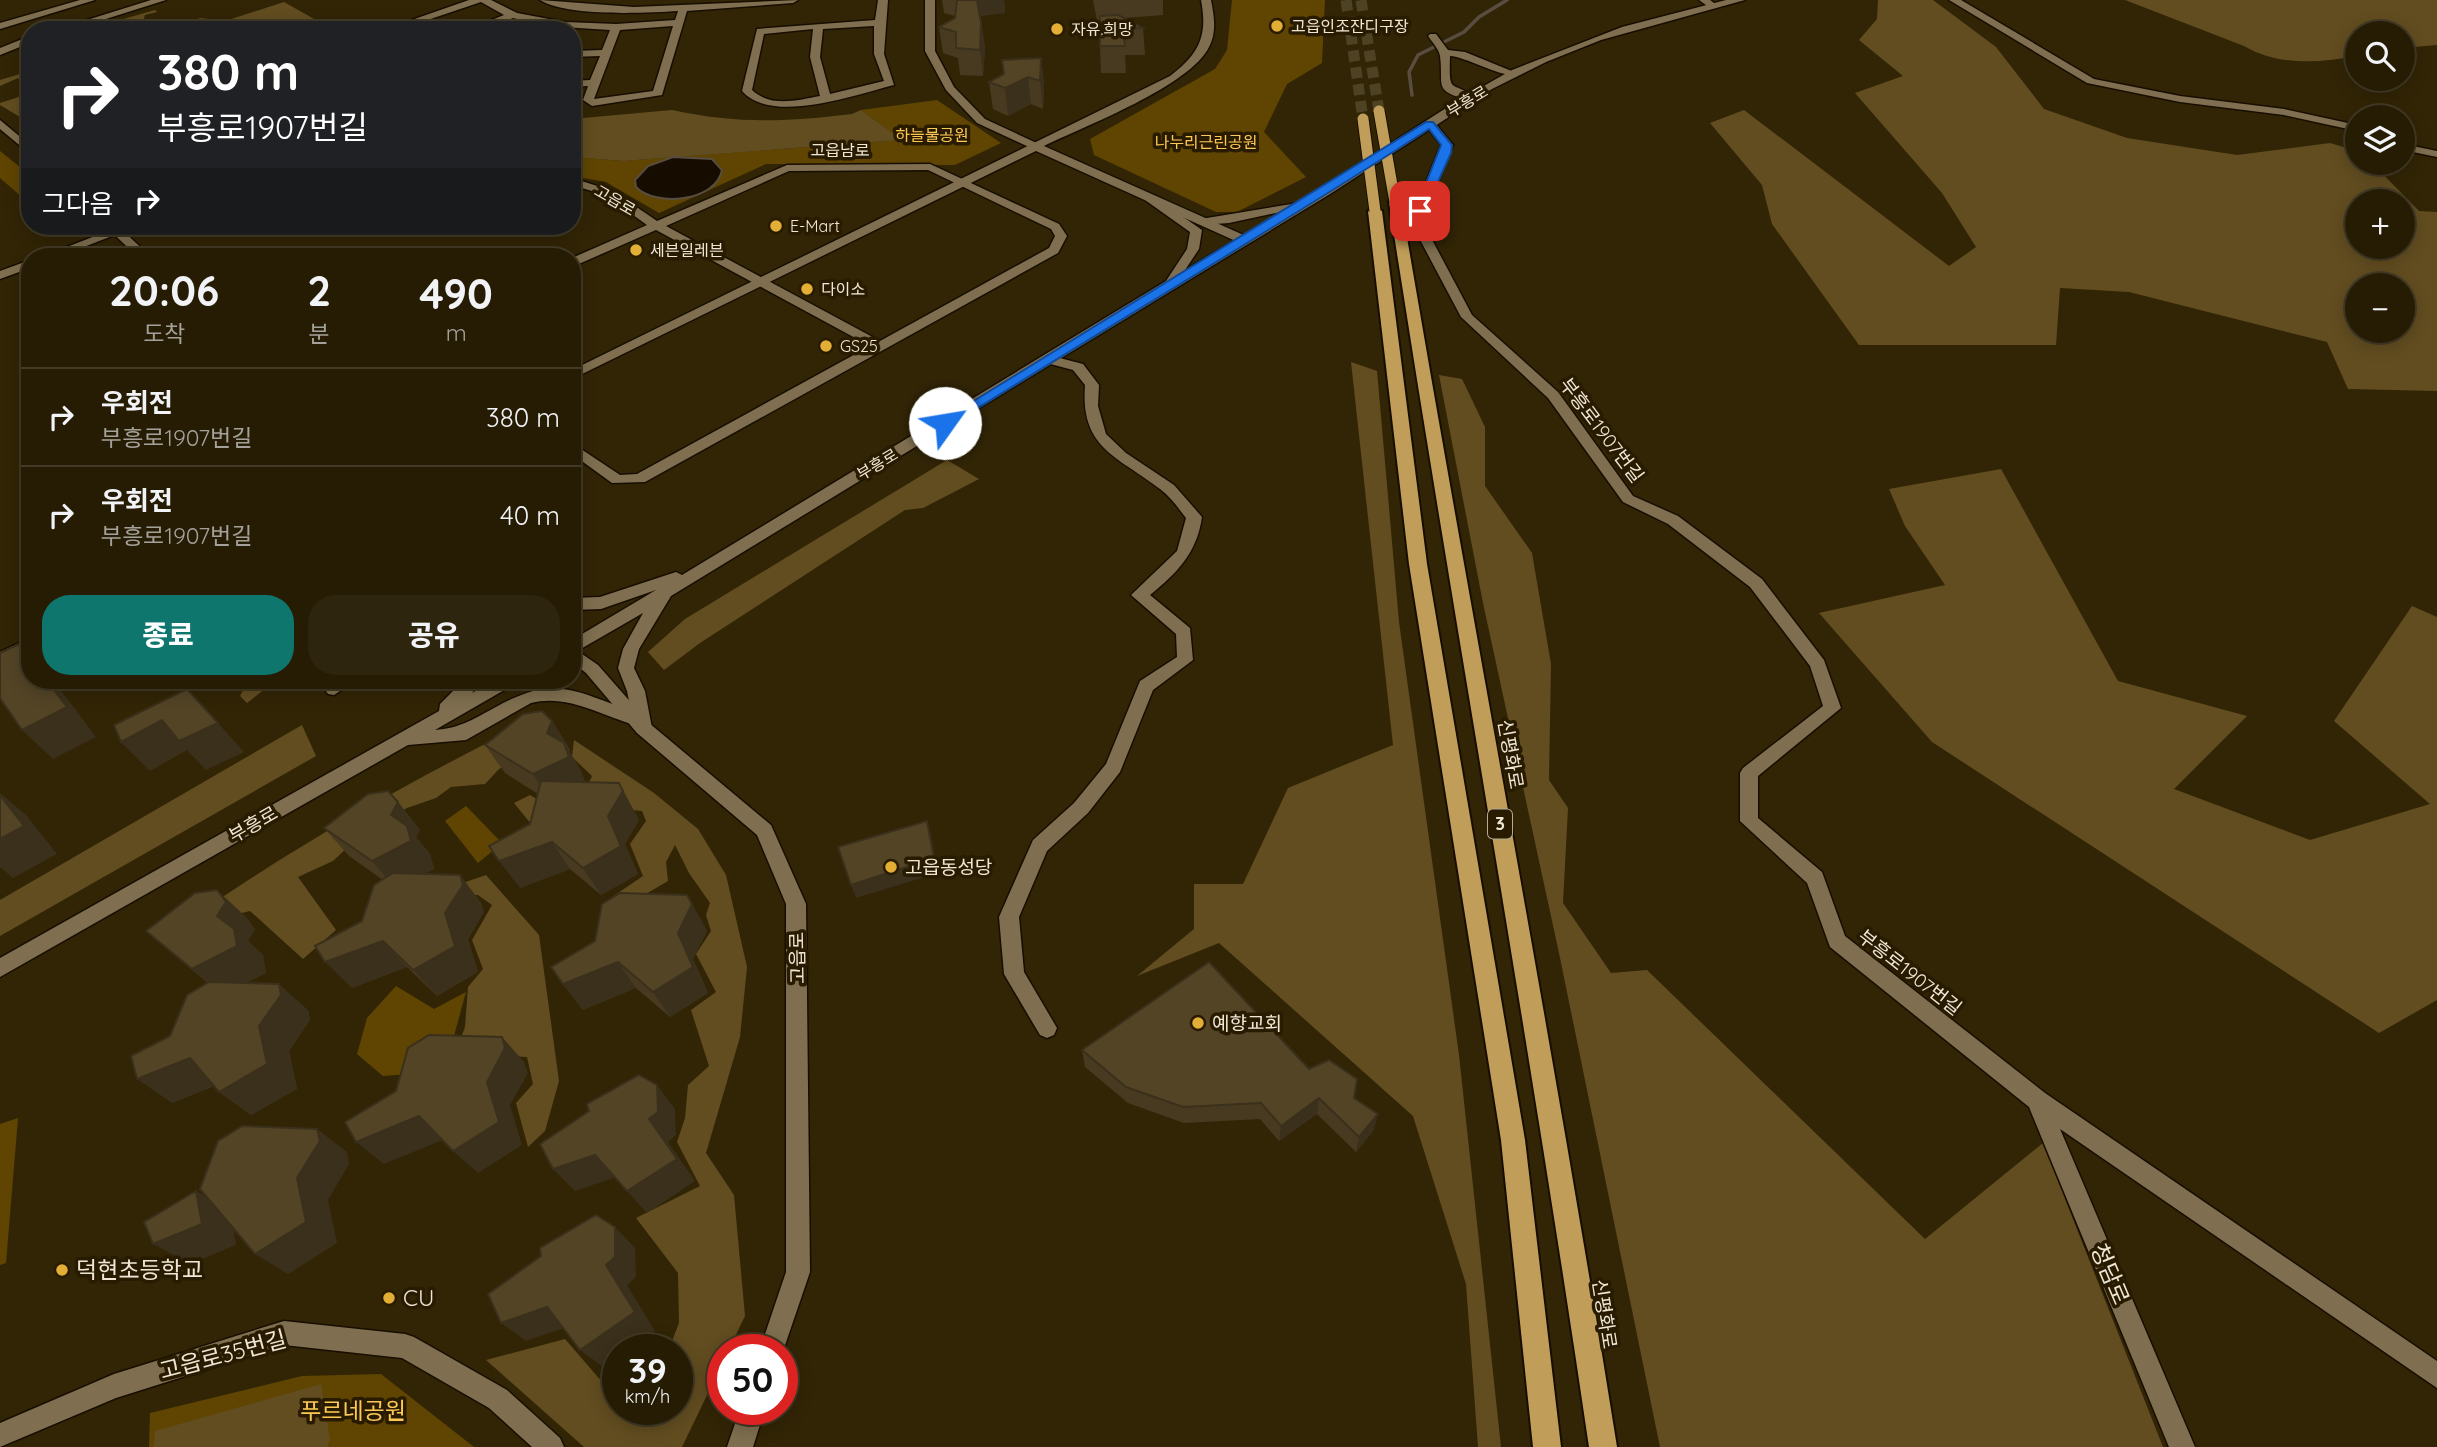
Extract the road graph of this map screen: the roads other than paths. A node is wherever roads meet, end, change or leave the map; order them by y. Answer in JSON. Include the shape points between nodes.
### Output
{"nodes":[{"id":1,"x":51,"y":0,"type":"edge"},
{"id":2,"x":90,"y":0,"type":"edge"},
{"id":3,"x":162,"y":0,"type":"edge"},
{"id":4,"x":478,"y":0,"type":"edge"},
{"id":5,"x":484,"y":0,"type":"edge"},
{"id":6,"x":545,"y":0,"type":"edge"},
{"id":7,"x":793,"y":0,"type":"edge"},
{"id":8,"x":883,"y":0,"type":"edge"},
{"id":9,"x":930,"y":0,"type":"edge"},
{"id":10,"x":1206,"y":0,"type":"edge"},
{"id":11,"x":1740,"y":0,"type":"edge"},
{"id":12,"x":1954,"y":0,"type":"edge"},
{"id":13,"x":1709,"y":3,"type":"edge"},
{"id":14,"x":684,"y":6,"type":"junction"},
{"id":15,"x":62,"y":8,"type":"junction"},
{"id":16,"x":763,"y":13,"type":"edge"},
{"id":17,"x":512,"y":15,"type":"junction"},
{"id":18,"x":91,"y":21,"type":"edge"},
{"id":19,"x":415,"y":21,"type":"edge"},
{"id":20,"x":496,"y":21,"type":"edge"},
{"id":21,"x":543,"y":21,"type":"edge"},
{"id":22,"x":679,"y":23,"type":"junction"},
{"id":23,"x":879,"y":23,"type":"junction"},
{"id":24,"x":581,"y":25,"type":"edge"},
{"id":25,"x":0,"y":26,"type":"edge"},
{"id":26,"x":818,"y":26,"type":"junction"},
{"id":27,"x":615,"y":27,"type":"junction"},
{"id":28,"x":1433,"y":36,"type":"dead end"},
{"id":29,"x":21,"y":42,"type":"edge"},
{"id":30,"x":0,"y":48,"type":"edge"},
{"id":31,"x":606,"y":53,"type":"junction"},
{"id":32,"x":1445,"y":53,"type":"junction"},
{"id":33,"x":581,"y":54,"type":"edge"},
{"id":34,"x":1514,"y":74,"type":"junction"},
{"id":35,"x":594,"y":83,"type":"junction"},
{"id":36,"x":581,"y":84,"type":"edge"},
{"id":37,"x":825,"y":98,"type":"junction"},
{"id":38,"x":1471,"y":98,"type":"junction"},
{"id":39,"x":1379,"y":111,"type":"tunnel mouth"},
{"id":40,"x":1363,"y":119,"type":"tunnel mouth"},
{"id":41,"x":0,"y":123,"type":"edge"},
{"id":42,"x":1430,"y":124,"type":"junction"},
{"id":43,"x":2345,"y":125,"type":"edge"},
{"id":44,"x":21,"y":143,"type":"edge"},
{"id":45,"x":1037,"y":147,"type":"junction"},
{"id":46,"x":2415,"y":149,"type":"edge"},
{"id":47,"x":2437,"y":154,"type":"edge"},
{"id":48,"x":964,"y":183,"type":"junction"},
{"id":49,"x":581,"y":184,"type":"edge"},
{"id":50,"x":1149,"y":198,"type":"junction"},
{"id":51,"x":1304,"y":205,"type":"junction"},
{"id":52,"x":1205,"y":222,"type":"junction"},
{"id":53,"x":655,"y":225,"type":"junction"},
{"id":54,"x":98,"y":235,"type":"edge"},
{"id":55,"x":121,"y":235,"type":"edge"},
{"id":56,"x":1244,"y":240,"type":"junction"},
{"id":57,"x":68,"y":248,"type":"edge"},
{"id":58,"x":135,"y":248,"type":"edge"},
{"id":59,"x":581,"y":259,"type":"edge"},
{"id":60,"x":21,"y":267,"type":"edge"},
{"id":61,"x":0,"y":275,"type":"edge"},
{"id":62,"x":759,"y":283,"type":"junction"},
{"id":63,"x":1167,"y":285,"type":"junction"},
{"id":64,"x":880,"y":346,"type":"junction"},
{"id":65,"x":1048,"y":359,"type":"junction"},
{"id":66,"x":581,"y":371,"type":"edge"},
{"id":67,"x":581,"y":454,"type":"edge"},
{"id":68,"x":713,"y":565,"type":"junction"},
{"id":69,"x":668,"y":591,"type":"junction"},
{"id":70,"x":581,"y":604,"type":"edge"},
{"id":71,"x":581,"y":645,"type":"edge"},
{"id":72,"x":21,"y":648,"type":"edge"},
{"id":73,"x":0,"y":659,"type":"edge"},
{"id":74,"x":581,"y":659,"type":"edge"},
{"id":75,"x":465,"y":689,"type":"edge"},
{"id":76,"x":493,"y":689,"type":"edge"},
{"id":77,"x":433,"y":722,"type":"junction"},
{"id":78,"x":639,"y":724,"type":"junction"},
{"id":79,"x":403,"y":739,"type":"junction"},
{"id":80,"x":0,"y":968,"type":"edge"},
{"id":81,"x":1047,"y":1028,"type":"dead end"},
{"id":82,"x":2037,"y":1100,"type":"junction"},
{"id":83,"x":777,"y":1334,"type":"edge"},
{"id":84,"x":1589,"y":1356,"type":"junction"},
{"id":85,"x":2437,"y":1376,"type":"edge"},
{"id":86,"x":747,"y":1425,"type":"edge"},
{"id":87,"x":0,"y":1436,"type":"edge"},
{"id":88,"x":551,"y":1447,"type":"edge"},
{"id":89,"x":740,"y":1447,"type":"edge"},
{"id":90,"x":1547,"y":1447,"type":"edge"},
{"id":91,"x":1604,"y":1447,"type":"edge"},
{"id":92,"x":1610,"y":1447,"type":"edge"},
{"id":93,"x":2182,"y":1447,"type":"edge"}],
"edges":[{"from":1,"to":15,"type":"street"},
{"from":2,"to":15,"type":"street"},
{"from":3,"to":18,"type":"street"},
{"from":4,"to":19,"type":"street"},
{"from":5,"to":17,"type":"street"},
{"from":6,"to":14,"type":"street","via":[[588,8]]},
{"from":7,"to":16,"type":"street"},
{"from":8,"to":23,"type":"street"},
{"from":9,"to":45,"type":"street","via":[[930,51],[950,88],[981,121]]},
{"from":10,"to":45,"type":"street","via":[[1210,35],[1200,56],[1186,70]]},
{"from":11,"to":13,"type":"street","name":"부흥로"},
{"from":12,"to":43,"type":"street","via":[[2091,82],[2180,99],[2284,111]]},
{"from":13,"to":34,"type":"street","name":"부흥로","via":[[1603,36]]},
{"from":14,"to":16,"type":"street"},
{"from":14,"to":22,"type":"street"},
{"from":15,"to":25,"type":"street"},
{"from":16,"to":26,"type":"street"},
{"from":16,"to":37,"type":"street","via":[[747,91],[753,98],[777,103]]},
{"from":17,"to":20,"type":"street"},
{"from":17,"to":21,"type":"street"},
{"from":22,"to":27,"type":"street"},
{"from":22,"to":35,"type":"street","via":[[658,93],[592,103],[587,100]]},
{"from":23,"to":26,"type":"street"},
{"from":23,"to":37,"type":"street","via":[[880,58],[890,83]]},
{"from":24,"to":27,"type":"street"},
{"from":26,"to":37,"type":"street","via":[[815,57]]},
{"from":27,"to":31,"type":"street"},
{"from":28,"to":32,"type":"street"},
{"from":29,"to":30,"type":"street"},
{"from":31,"to":33,"type":"street"},
{"from":31,"to":35,"type":"street"},
{"from":32,"to":34,"type":"street","via":[[1461,54]]},
{"from":32,"to":38,"type":"street","via":[[1444,80],[1451,91]]},
{"from":34,"to":38,"type":"street","name":"부흥로"},
{"from":35,"to":36,"type":"street"},
{"from":38,"to":42,"type":"street","name":"부흥로"},
{"from":39,"to":84,"type":"highway","name":"신평화로","number":"3","bridge":true,"via":[[1453,562],[1557,1145]]},
{"from":40,"to":90,"type":"highway","number":"3","bridge":true,"via":[[1418,564],[1513,1140]]},
{"from":41,"to":44,"type":"street"},
{"from":42,"to":51,"type":"street","name":"부흥로"},
{"from":42,"to":82,"type":"street","name":"부흥로1907번길","via":[[1447,145],[1420,211],[1423,234],[1468,317],[1553,395],[1628,499],[1673,520],[1756,583],[1818,664],[1832,709],[1749,774],[1749,821],[1815,878],[1836,941]]},
{"from":45,"to":48,"type":"street"},
{"from":45,"to":50,"type":"street"},
{"from":46,"to":47,"type":"street"},
{"from":48,"to":53,"type":"street","name":"고읍남로","via":[[930,167],[787,168]]},
{"from":48,"to":62,"type":"street"},
{"from":48,"to":64,"type":"street","name":"고읍남로","via":[[1055,227],[1060,236],[1054,250]]},
{"from":49,"to":53,"type":"street","name":"고읍로","via":[[609,193]]},
{"from":50,"to":52,"type":"street"},
{"from":50,"to":63,"type":"street","via":[[1198,235],[1196,247]]},
{"from":51,"to":52,"type":"street","via":[[1268,210],[1248,219]]},
{"from":51,"to":56,"type":"street","name":"부흥로"},
{"from":52,"to":56,"type":"street"},
{"from":53,"to":59,"type":"street","name":"고읍남로"},
{"from":53,"to":62,"type":"street"},
{"from":54,"to":57,"type":"street"},
{"from":55,"to":58,"type":"street"},
{"from":56,"to":63,"type":"street","name":"부흥로"},
{"from":60,"to":61,"type":"street"},
{"from":62,"to":64,"type":"street"},
{"from":62,"to":66,"type":"street"},
{"from":63,"to":65,"type":"street","name":"부흥로"},
{"from":64,"to":67,"type":"street","name":"고읍남로","via":[[640,479],[617,480]]},
{"from":65,"to":68,"type":"street","name":"부흥로"},
{"from":65,"to":81,"type":"street","via":[[1078,367],[1092,385],[1088,410],[1098,435],[1110,450],[1168,487],[1194,517],[1193,537],[1180,560],[1139,594],[1184,632],[1185,660],[1146,686],[1114,767],[1081,808],[1040,846],[1009,916],[1014,974]]},
{"from":68,"to":69,"type":"street","name":"부흥로"},
{"from":68,"to":70,"type":"street","via":[[601,603]]},
{"from":69,"to":71,"type":"street","name":"부흥로"},
{"from":69,"to":78,"type":"street","via":[[646,621],[626,668],[636,691]]},
{"from":72,"to":73,"type":"street"},
{"from":74,"to":78,"type":"street","name":"고읍로"},
{"from":75,"to":77,"type":"street"},
{"from":76,"to":77,"type":"street","name":"부흥로"},
{"from":77,"to":79,"type":"street","name":"부흥로"},
{"from":78,"to":79,"type":"street","via":[[569,695],[541,694],[460,735]]},
{"from":78,"to":83,"type":"street","name":"고읍로","via":[[764,830],[796,904],[798,1272]]},
{"from":79,"to":80,"type":"street","name":"부흥로"},
{"from":82,"to":85,"type":"street"},
{"from":82,"to":93,"type":"street","name":"청담로"},
{"from":84,"to":91,"type":"highway","name":"신평화로","number":"3"},
{"from":84,"to":92,"type":"highway"},
{"from":86,"to":89,"type":"street"},
{"from":87,"to":88,"type":"street","name":"고읍로35번길","via":[[114,1386],[284,1333],[405,1346],[498,1399]]}]}
